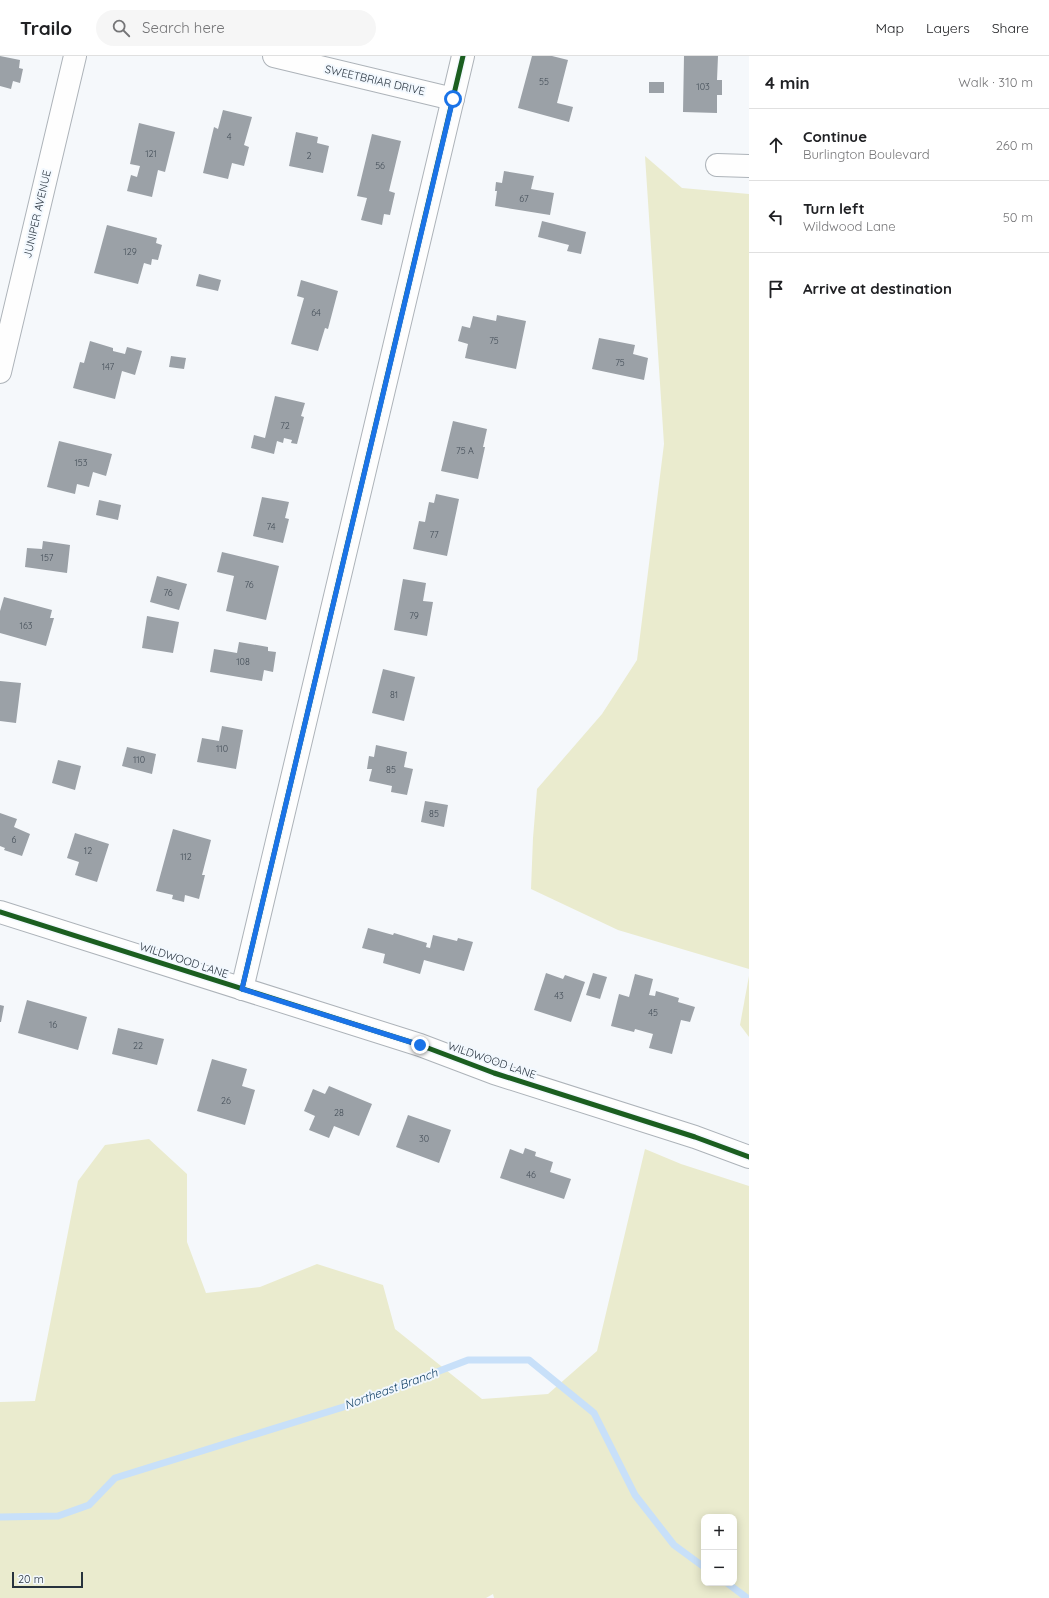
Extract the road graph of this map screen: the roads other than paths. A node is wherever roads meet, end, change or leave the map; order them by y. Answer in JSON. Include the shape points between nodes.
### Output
{"nodes":[{"id":1,"x":75,"y":56,"type":"edge"},
{"id":2,"x":274,"y":56,"type":"edge"},
{"id":3,"x":463,"y":56,"type":"edge"},
{"id":4,"x":453,"y":99,"type":"junction"},
{"id":5,"x":717,"y":165,"type":"dead end"},
{"id":6,"x":749,"y":166,"type":"edge"},
{"id":7,"x":0,"y":372,"type":"edge"},
{"id":8,"x":0,"y":912,"type":"edge"},
{"id":9,"x":242,"y":989,"type":"junction"},
{"id":10,"x":749,"y":1157,"type":"edge"}],
"edges":[{"from":1,"to":7,"type":"street","name":"JUNIPER AVENUE"},
{"from":2,"to":4,"type":"street","name":"SWEETBRIAR DRIVE"},
{"from":3,"to":4,"type":"street"},
{"from":4,"to":9,"type":"street"},
{"from":5,"to":6,"type":"street"},
{"from":8,"to":9,"type":"street","name":"WILDWOOD LANE"},
{"from":9,"to":10,"type":"street","name":"WILDWOOD LANE","via":[[420,1045],[494,1073],[696,1137]]}]}
